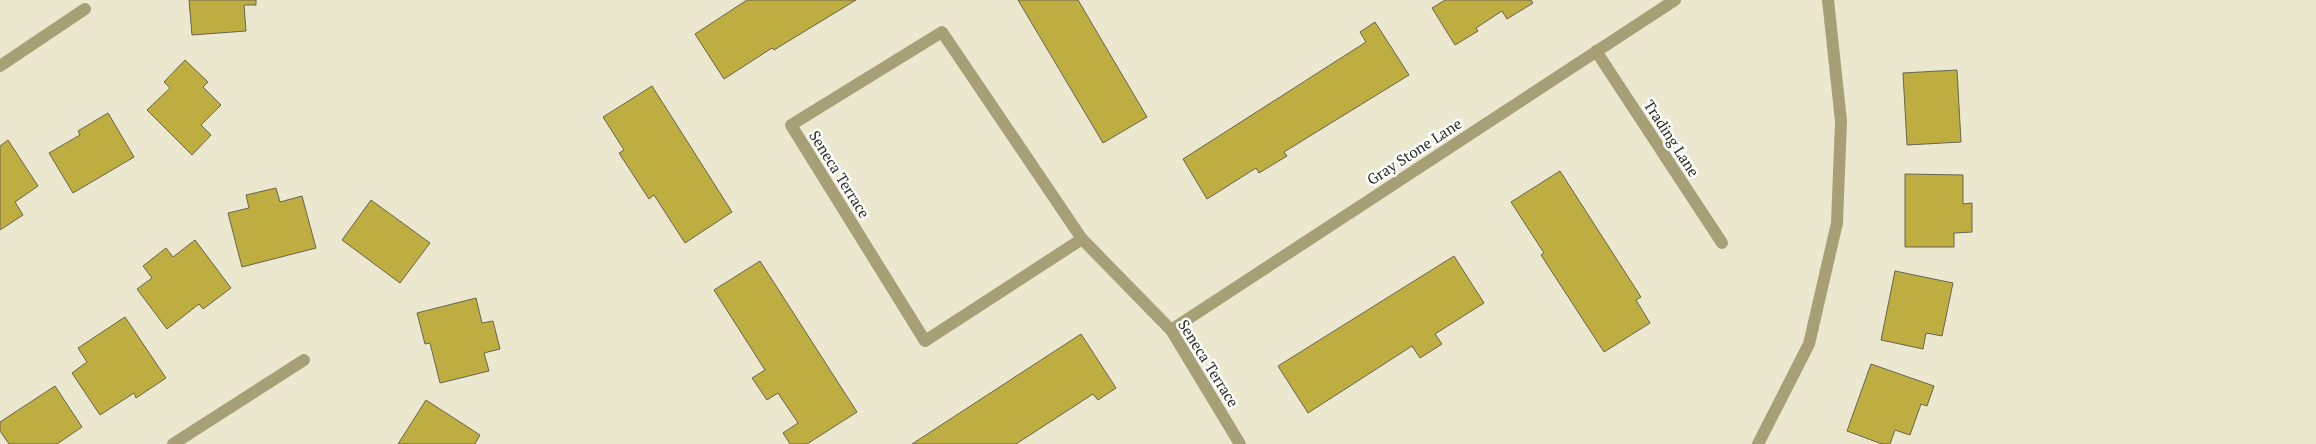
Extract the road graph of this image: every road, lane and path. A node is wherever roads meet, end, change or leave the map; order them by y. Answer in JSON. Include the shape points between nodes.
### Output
{"nodes":[{"id":1,"x":1676,"y":0,"type":"edge"},
{"id":2,"x":1828,"y":0,"type":"edge"},
{"id":3,"x":85,"y":9,"type":"dead end"},
{"id":4,"x":1596,"y":51,"type":"junction"},
{"id":5,"x":0,"y":66,"type":"edge"},
{"id":6,"x":1082,"y":239,"type":"junction"},
{"id":7,"x":1722,"y":243,"type":"dead end"},
{"id":8,"x":1171,"y":330,"type":"junction"},
{"id":9,"x":304,"y":360,"type":"dead end"},
{"id":10,"x":173,"y":444,"type":"edge"},
{"id":11,"x":1240,"y":444,"type":"edge"},
{"id":12,"x":1758,"y":444,"type":"edge"}],
"edges":[{"from":1,"to":4,"type":"street","name":"Gray Stone Lane"},
{"from":2,"to":12,"type":"street","via":[[1842,121],[1837,223],[1809,344]]},
{"from":3,"to":5,"type":"street"},
{"from":4,"to":7,"type":"street","name":"Trading Lane"},
{"from":4,"to":8,"type":"street","name":"Gray Stone Lane"},
{"from":6,"to":6,"type":"street","name":"Seneca Terrace","via":[[942,32],[791,125],[925,341]]},
{"from":6,"to":8,"type":"street","name":"Seneca Terrace"},
{"from":8,"to":11,"type":"street","name":"Seneca Terrace"},
{"from":9,"to":10,"type":"street"}]}
